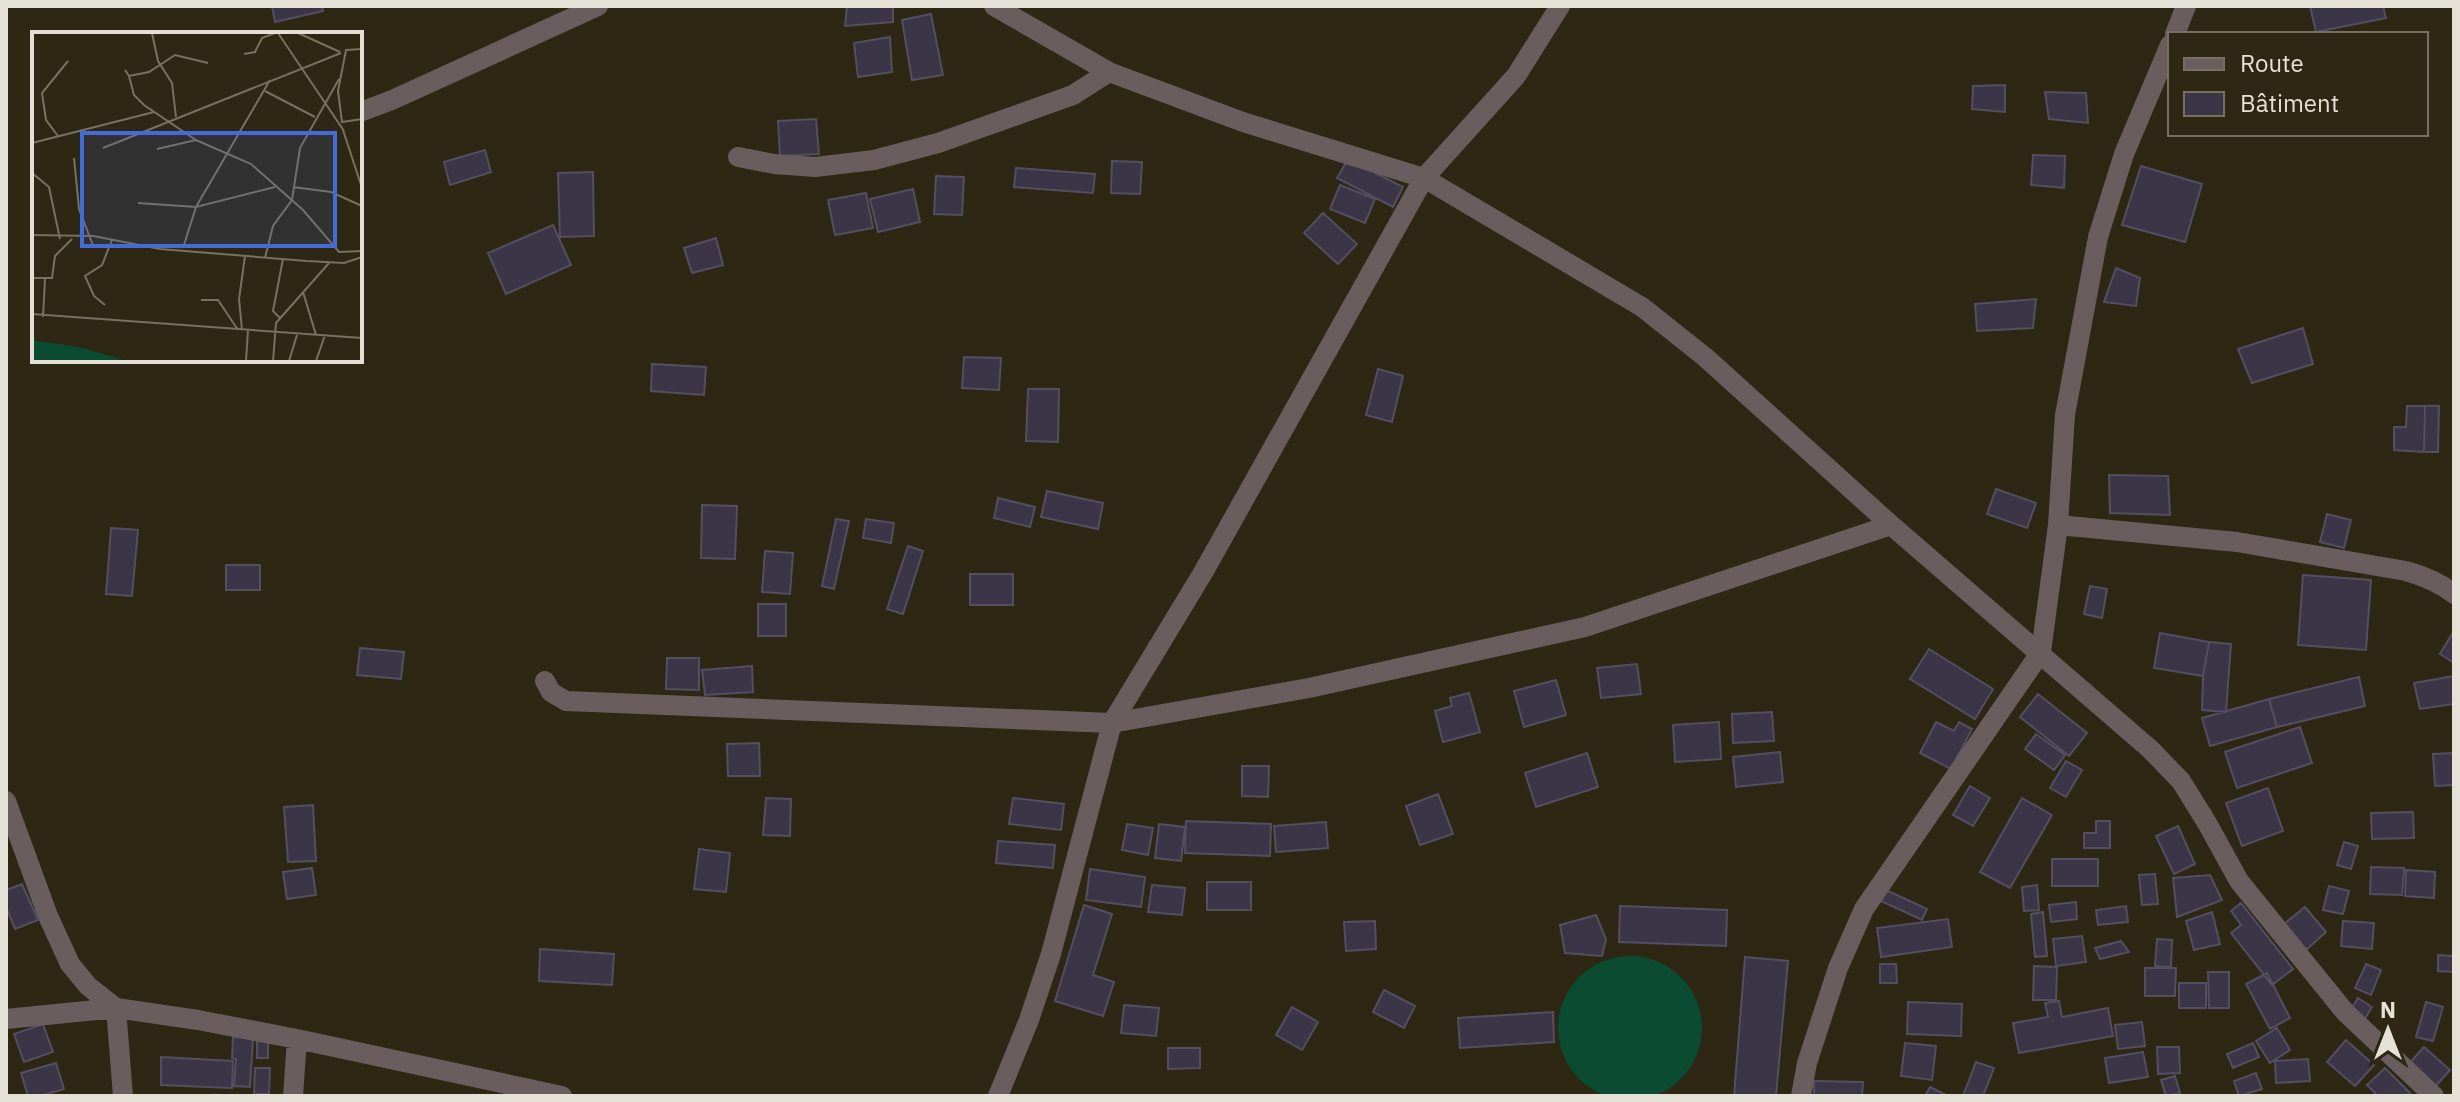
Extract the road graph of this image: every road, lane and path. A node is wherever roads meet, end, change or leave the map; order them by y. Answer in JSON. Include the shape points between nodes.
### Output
{"nodes":[{"id":1,"x":598,"y":6,"type":"edge"},
{"id":2,"x":994,"y":6,"type":"edge"},
{"id":3,"x":1560,"y":6,"type":"edge"},
{"id":4,"x":2186,"y":6,"type":"edge"},
{"id":5,"x":2176,"y":32,"type":"edge"},
{"id":6,"x":2168,"y":50,"type":"edge"},
{"id":7,"x":1109,"y":72,"type":"junction"},
{"id":8,"x":362,"y":111,"type":"edge"},
{"id":9,"x":738,"y":157,"type":"dead end"},
{"id":10,"x":1424,"y":178,"type":"junction"},
{"id":11,"x":1891,"y":525,"type":"junction"},
{"id":12,"x":2058,"y":525,"type":"junction"},
{"id":13,"x":2454,"y":594,"type":"edge"},
{"id":14,"x":2041,"y":652,"type":"junction"},
{"id":15,"x":545,"y":681,"type":"dead end"},
{"id":16,"x":1112,"y":723,"type":"junction"},
{"id":17,"x":6,"y":801,"type":"edge"},
{"id":18,"x":116,"y":1008,"type":"junction"},
{"id":19,"x":6,"y":1019,"type":"edge"},
{"id":20,"x":297,"y":1039,"type":"junction"},
{"id":21,"x":123,"y":1096,"type":"edge"},
{"id":22,"x":293,"y":1096,"type":"edge"},
{"id":23,"x":562,"y":1096,"type":"edge"},
{"id":24,"x":998,"y":1096,"type":"edge"},
{"id":25,"x":1801,"y":1096,"type":"edge"},
{"id":26,"x":2434,"y":1096,"type":"edge"}],
"edges":[{"from":1,"to":8,"type":"street"},
{"from":2,"to":7,"type":"street"},
{"from":3,"to":10,"type":"street","via":[[1516,76]]},
{"from":4,"to":5,"type":"street"},
{"from":6,"to":12,"type":"street","via":[[2124,154],[2098,237],[2065,415]]},
{"from":7,"to":9,"type":"street","via":[[1073,95],[874,160],[815,167]]},
{"from":7,"to":10,"type":"street","via":[[1243,122]]},
{"from":10,"to":11,"type":"street","via":[[1642,307]]},
{"from":10,"to":16,"type":"street","via":[[1204,571]]},
{"from":11,"to":14,"type":"street"},
{"from":11,"to":16,"type":"street","via":[[1585,627],[1309,688]]},
{"from":12,"to":13,"type":"street","via":[[2237,542],[2406,571]]},
{"from":12,"to":14,"type":"street"},
{"from":14,"to":25,"type":"street","via":[[1864,909],[1838,968]]},
{"from":14,"to":26,"type":"street","via":[[2181,781],[2239,881],[2345,1012]]},
{"from":15,"to":16,"type":"street","via":[[566,701]]},
{"from":16,"to":24,"type":"street","via":[[1051,954]]},
{"from":17,"to":18,"type":"street","via":[[70,964]]},
{"from":18,"to":19,"type":"street"},
{"from":18,"to":20,"type":"street"},
{"from":18,"to":21,"type":"street"},
{"from":20,"to":22,"type":"street"},
{"from":20,"to":23,"type":"street"}]}
